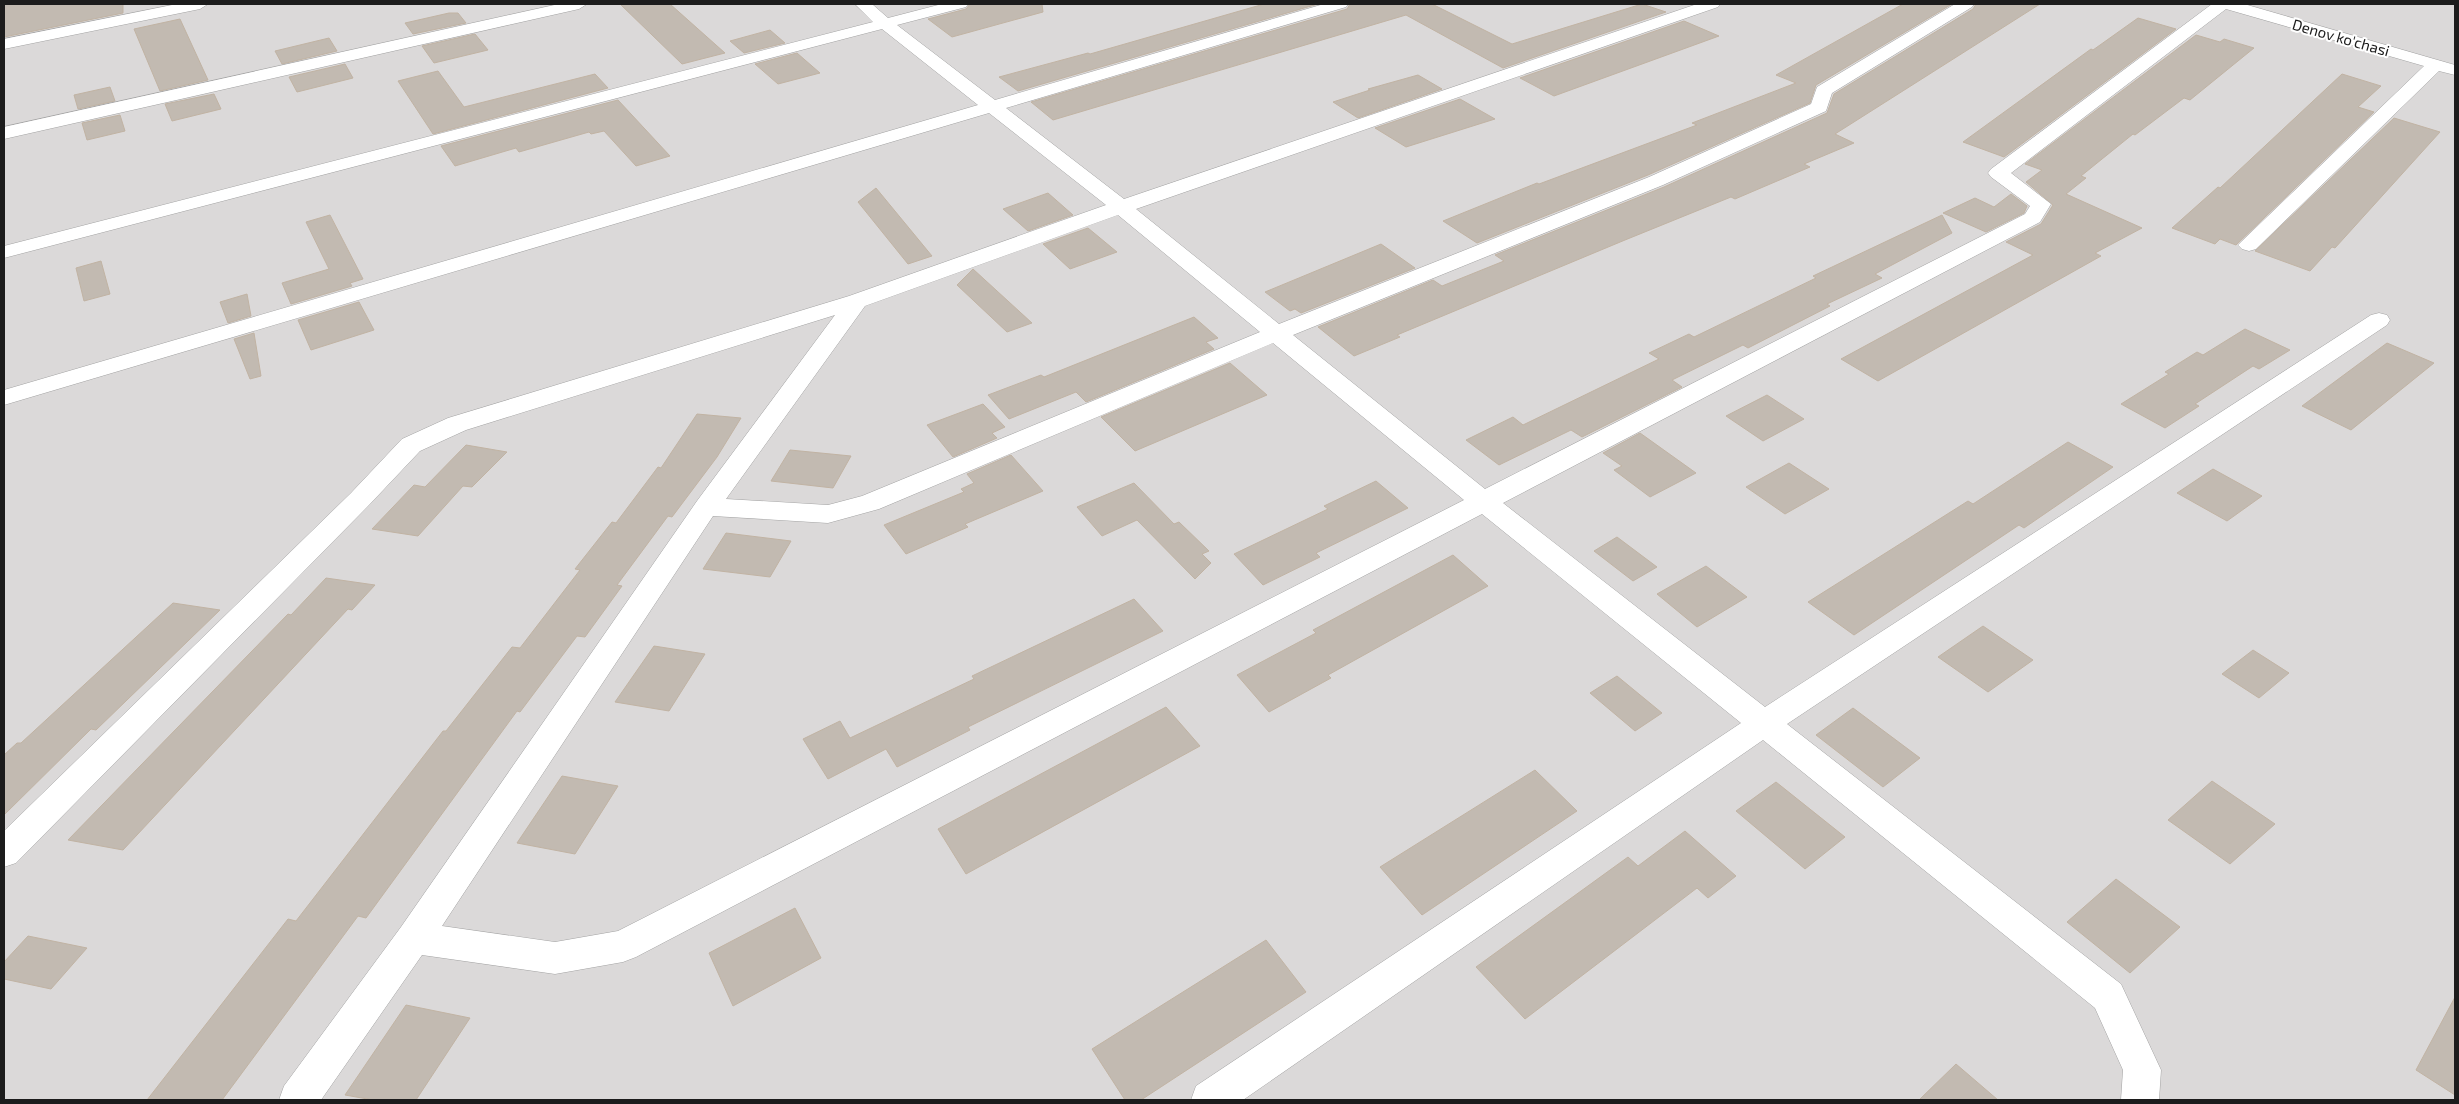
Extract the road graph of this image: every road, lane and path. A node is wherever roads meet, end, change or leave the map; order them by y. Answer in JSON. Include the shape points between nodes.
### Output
{"nodes":[{"id":1,"x":200,"y":4,"type":"edge"},
{"id":2,"x":579,"y":4,"type":"edge"},
{"id":3,"x":863,"y":4,"type":"edge"},
{"id":4,"x":960,"y":4,"type":"edge"},
{"id":5,"x":1340,"y":4,"type":"edge"},
{"id":6,"x":1712,"y":4,"type":"edge"},
{"id":7,"x":1966,"y":4,"type":"edge"},
{"id":8,"x":2222,"y":4,"type":"edge"},
{"id":9,"x":2227,"y":4,"type":"edge"},
{"id":10,"x":884,"y":23,"type":"junction"},
{"id":11,"x":4,"y":44,"type":"edge"},
{"id":12,"x":2436,"y":64,"type":"junction"},
{"id":13,"x":2455,"y":70,"type":"edge"},
{"id":14,"x":990,"y":106,"type":"junction"},
{"id":15,"x":4,"y":134,"type":"edge"},
{"id":16,"x":1121,"y":207,"type":"junction"},
{"id":17,"x":2248,"y":245,"type":"dead end"},
{"id":18,"x":4,"y":252,"type":"edge"},
{"id":19,"x":857,"y":300,"type":"junction"},
{"id":20,"x":2379,"y":320,"type":"dead end"},
{"id":21,"x":1274,"y":334,"type":"junction"},
{"id":22,"x":4,"y":398,"type":"edge"},
{"id":23,"x":1484,"y":502,"type":"junction"},
{"id":24,"x":706,"y":507,"type":"junction"},
{"id":25,"x":1764,"y":723,"type":"junction"},
{"id":26,"x":4,"y":853,"type":"edge"},
{"id":27,"x":414,"y":938,"type":"junction"},
{"id":28,"x":298,"y":1100,"type":"edge"},
{"id":29,"x":1210,"y":1100,"type":"edge"},
{"id":30,"x":2140,"y":1100,"type":"edge"}],
"edges":[{"from":1,"to":11,"type":"street"},
{"from":2,"to":15,"type":"street"},
{"from":3,"to":10,"type":"street"},
{"from":4,"to":10,"type":"street"},
{"from":5,"to":14,"type":"street"},
{"from":6,"to":16,"type":"street"},
{"from":7,"to":21,"type":"street","via":[[1822,91],[1820,107],[1656,181]]},
{"from":8,"to":23,"type":"street","via":[[1998,173],[2041,204],[2033,218]]},
{"from":9,"to":12,"type":"street","name":"Denov ko'chasi"},
{"from":10,"to":14,"type":"street"},
{"from":10,"to":18,"type":"street"},
{"from":12,"to":13,"type":"street","name":"Denov ko'chasi"},
{"from":12,"to":17,"type":"street"},
{"from":14,"to":16,"type":"street"},
{"from":14,"to":22,"type":"street"},
{"from":16,"to":19,"type":"street"},
{"from":16,"to":21,"type":"street"},
{"from":19,"to":24,"type":"street"},
{"from":19,"to":26,"type":"street","via":[[457,424],[411,445]]},
{"from":20,"to":25,"type":"street"},
{"from":21,"to":23,"type":"street"},
{"from":21,"to":24,"type":"street","via":[[870,502],[828,514]]},
{"from":23,"to":25,"type":"street"},
{"from":23,"to":27,"type":"street","via":[[623,946],[555,958]]},
{"from":24,"to":27,"type":"street"},
{"from":25,"to":29,"type":"street"},
{"from":25,"to":30,"type":"street","via":[[2108,996],[2142,1070]]},
{"from":27,"to":28,"type":"street"}]}
